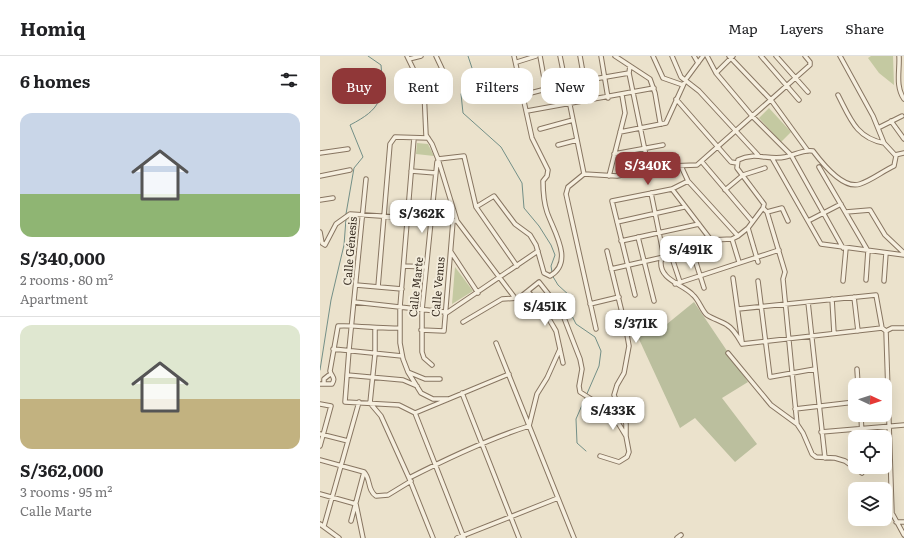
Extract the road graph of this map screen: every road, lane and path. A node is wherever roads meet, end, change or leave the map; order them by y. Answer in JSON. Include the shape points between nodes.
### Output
{"nodes":[{"id":1,"x":421,"y":56,"type":"edge"},
{"id":2,"x":436,"y":56,"type":"edge"},
{"id":3,"x":536,"y":56,"type":"edge"},
{"id":4,"x":540,"y":56,"type":"edge"},
{"id":5,"x":560,"y":56,"type":"edge"},
{"id":6,"x":580,"y":56,"type":"edge"},
{"id":7,"x":600,"y":56,"type":"edge"},
{"id":8,"x":615,"y":56,"type":"edge"},
{"id":9,"x":653,"y":56,"type":"edge"},
{"id":10,"x":672,"y":56,"type":"edge"},
{"id":11,"x":694,"y":56,"type":"edge"},
{"id":12,"x":703,"y":56,"type":"edge"},
{"id":13,"x":707,"y":56,"type":"edge"},
{"id":14,"x":761,"y":56,"type":"edge"},
{"id":15,"x":776,"y":56,"type":"edge"},
{"id":16,"x":805,"y":56,"type":"edge"},
{"id":17,"x":840,"y":56,"type":"edge"},
{"id":18,"x":899,"y":56,"type":"edge"},
{"id":19,"x":731,"y":57,"type":"edge"},
{"id":20,"x":408,"y":58,"type":"edge"},
{"id":21,"x":516,"y":58,"type":"edge"},
{"id":22,"x":698,"y":63,"type":"junction"},
{"id":23,"x":630,"y":66,"type":"junction"},
{"id":24,"x":413,"y":68,"type":"edge"},
{"id":25,"x":442,"y":68,"type":"edge"},
{"id":26,"x":518,"y":68,"type":"edge"},
{"id":27,"x":542,"y":68,"type":"edge"},
{"id":28,"x":562,"y":68,"type":"edge"},
{"id":29,"x":582,"y":68,"type":"edge"},
{"id":30,"x":629,"y":73,"type":"junction"},
{"id":31,"x":716,"y":73,"type":"junction"},
{"id":32,"x":604,"y":77,"type":"junction"},
{"id":33,"x":599,"y":78,"type":"edge"},
{"id":34,"x":796,"y":78,"type":"junction"},
{"id":35,"x":684,"y":83,"type":"junction"},
{"id":36,"x":787,"y":86,"type":"junction"},
{"id":37,"x":654,"y":88,"type":"junction"},
{"id":38,"x":808,"y":92,"type":"dead end"},
{"id":39,"x":633,"y":93,"type":"junction"},
{"id":40,"x":622,"y":95,"type":"junction"},
{"id":41,"x":838,"y":95,"type":"dead end"},
{"id":42,"x":608,"y":98,"type":"junction"},
{"id":43,"x":599,"y":99,"type":"edge"},
{"id":44,"x":676,"y":99,"type":"junction"},
{"id":45,"x":904,"y":99,"type":"edge"},
{"id":46,"x":771,"y":100,"type":"junction"},
{"id":47,"x":799,"y":100,"type":"dead end"},
{"id":48,"x":424,"y":104,"type":"edge"},
{"id":49,"x":525,"y":104,"type":"edge"},
{"id":50,"x":570,"y":104,"type":"joint"},
{"id":51,"x":527,"y":111,"type":"junction"},
{"id":52,"x":902,"y":116,"type":"dead end"},
{"id":53,"x":753,"y":117,"type":"junction"},
{"id":54,"x":573,"y":120,"type":"junction"},
{"id":55,"x":891,"y":121,"type":"junction"},
{"id":56,"x":662,"y":124,"type":"junction"},
{"id":57,"x":641,"y":128,"type":"junction"},
{"id":58,"x":878,"y":128,"type":"junction"},
{"id":59,"x":540,"y":129,"type":"dead end"},
{"id":60,"x":620,"y":132,"type":"junction"},
{"id":61,"x":736,"y":132,"type":"junction"},
{"id":62,"x":414,"y":138,"type":"junction"},
{"id":63,"x":428,"y":138,"type":"junction"},
{"id":64,"x":904,"y":139,"type":"edge"},
{"id":65,"x":577,"y":140,"type":"junction"},
{"id":66,"x":884,"y":143,"type":"junction"},
{"id":67,"x":558,"y":145,"type":"dead end"},
{"id":68,"x":663,"y":145,"type":"dead end"},
{"id":69,"x":719,"y":147,"type":"junction"},
{"id":70,"x":348,"y":149,"type":"dead end"},
{"id":71,"x":645,"y":149,"type":"junction"},
{"id":72,"x":808,"y":151,"type":"junction"},
{"id":73,"x":320,"y":153,"type":"edge"},
{"id":74,"x":904,"y":153,"type":"edge"},
{"id":75,"x":614,"y":154,"type":"junction"},
{"id":76,"x":758,"y":155,"type":"junction"},
{"id":77,"x":791,"y":155,"type":"junction"},
{"id":78,"x":895,"y":155,"type":"junction"},
{"id":79,"x":772,"y":158,"type":"junction"},
{"id":80,"x":438,"y":159,"type":"junction"},
{"id":81,"x":702,"y":162,"type":"junction"},
{"id":82,"x":737,"y":163,"type":"junction"},
{"id":83,"x":681,"y":166,"type":"junction"},
{"id":84,"x":819,"y":167,"type":"dead end"},
{"id":85,"x":765,"y":168,"type":"dead end"},
{"id":86,"x":350,"y":170,"type":"dead end"},
{"id":87,"x":649,"y":170,"type":"junction"},
{"id":88,"x":411,"y":171,"type":"junction"},
{"id":89,"x":436,"y":173,"type":"junction"},
{"id":90,"x":584,"y":174,"type":"junction"},
{"id":91,"x":743,"y":175,"type":"junction"},
{"id":92,"x":320,"y":176,"type":"edge"},
{"id":93,"x":609,"y":176,"type":"junction"},
{"id":94,"x":366,"y":179,"type":"dead end"},
{"id":95,"x":688,"y":181,"type":"junction"},
{"id":96,"x":672,"y":189,"type":"junction"},
{"id":97,"x":726,"y":190,"type":"junction"},
{"id":98,"x":651,"y":193,"type":"junction"},
{"id":99,"x":333,"y":198,"type":"dead end"},
{"id":100,"x":320,"y":200,"type":"edge"},
{"id":101,"x":841,"y":204,"type":"junction"},
{"id":102,"x":476,"y":207,"type":"junction"},
{"id":103,"x":684,"y":207,"type":"junction"},
{"id":104,"x":763,"y":208,"type":"junction"},
{"id":105,"x":767,"y":212,"type":"junction"},
{"id":106,"x":846,"y":212,"type":"junction"},
{"id":107,"x":655,"y":213,"type":"junction"},
{"id":108,"x":824,"y":213,"type":"junction"},
{"id":109,"x":362,"y":214,"type":"junction"},
{"id":110,"x":385,"y":216,"type":"junction"},
{"id":111,"x":407,"y":218,"type":"junction"},
{"id":112,"x":432,"y":219,"type":"junction"},
{"id":113,"x":455,"y":221,"type":"junction"},
{"id":114,"x":752,"y":221,"type":"junction"},
{"id":115,"x":788,"y":221,"type":"dead end"},
{"id":116,"x":808,"y":221,"type":"junction"},
{"id":117,"x":617,"y":222,"type":"junction"},
{"id":118,"x":698,"y":224,"type":"junction"},
{"id":119,"x":748,"y":228,"type":"junction"},
{"id":120,"x":320,"y":232,"type":"edge"},
{"id":121,"x":659,"y":232,"type":"junction"},
{"id":122,"x":738,"y":236,"type":"junction"},
{"id":123,"x":638,"y":237,"type":"junction"},
{"id":124,"x":732,"y":239,"type":"junction"},
{"id":125,"x":621,"y":240,"type":"junction"},
{"id":126,"x":711,"y":240,"type":"junction"},
{"id":127,"x":691,"y":247,"type":"junction"},
{"id":128,"x":845,"y":248,"type":"junction"},
{"id":129,"x":778,"y":250,"type":"junction"},
{"id":130,"x":538,"y":251,"type":"junction"},
{"id":131,"x":607,"y":251,"type":"dead end"},
{"id":132,"x":868,"y":251,"type":"junction"},
{"id":133,"x":450,"y":252,"type":"junction"},
{"id":134,"x":886,"y":253,"type":"junction"},
{"id":135,"x":904,"y":254,"type":"edge"},
{"id":136,"x":671,"y":255,"type":"junction"},
{"id":137,"x":756,"y":256,"type":"junction"},
{"id":138,"x":664,"y":257,"type":"junction"},
{"id":139,"x":644,"y":262,"type":"junction"},
{"id":140,"x":739,"y":262,"type":"junction"},
{"id":141,"x":758,"y":262,"type":"dead end"},
{"id":142,"x":627,"y":265,"type":"junction"},
{"id":143,"x":404,"y":266,"type":"junction"},
{"id":144,"x":517,"y":266,"type":"junction"},
{"id":145,"x":426,"y":267,"type":"junction"},
{"id":146,"x":610,"y":269,"type":"junction"},
{"id":147,"x":700,"y":275,"type":"junction"},
{"id":148,"x":733,"y":278,"type":"dead end"},
{"id":149,"x":499,"y":279,"type":"junction"},
{"id":150,"x":866,"y":280,"type":"dead end"},
{"id":151,"x":758,"y":281,"type":"dead end"},
{"id":152,"x":843,"y":281,"type":"dead end"},
{"id":153,"x":884,"y":281,"type":"dead end"},
{"id":154,"x":680,"y":282,"type":"junction"},
{"id":155,"x":675,"y":284,"type":"junction"},
{"id":156,"x":356,"y":285,"type":"junction"},
{"id":157,"x":378,"y":287,"type":"junction"},
{"id":158,"x":704,"y":288,"type":"dead end"},
{"id":159,"x":402,"y":289,"type":"junction"},
{"id":160,"x":528,"y":291,"type":"junction"},
{"id":161,"x":478,"y":293,"type":"junction"},
{"id":162,"x":635,"y":295,"type":"dead end"},
{"id":163,"x":619,"y":297,"type":"junction"},
{"id":164,"x":854,"y":297,"type":"junction"},
{"id":165,"x":516,"y":299,"type":"junction"},
{"id":166,"x":832,"y":300,"type":"junction"},
{"id":167,"x":354,"y":302,"type":"junction"},
{"id":168,"x":654,"y":302,"type":"dead end"},
{"id":169,"x":808,"y":302,"type":"junction"},
{"id":170,"x":590,"y":304,"type":"junction"},
{"id":171,"x":785,"y":304,"type":"junction"},
{"id":172,"x":762,"y":306,"type":"junction"},
{"id":173,"x":400,"y":307,"type":"junction"},
{"id":174,"x":738,"y":309,"type":"junction"},
{"id":175,"x":422,"y":310,"type":"junction"},
{"id":176,"x":445,"y":313,"type":"junction"},
{"id":177,"x":463,"y":322,"type":"dead end"},
{"id":178,"x":352,"y":326,"type":"junction"},
{"id":179,"x":400,"y":328,"type":"junction"},
{"id":180,"x":882,"y":328,"type":"junction"},
{"id":181,"x":904,"y":328,"type":"edge"},
{"id":182,"x":375,"y":329,"type":"junction"},
{"id":183,"x":596,"y":329,"type":"dead end"},
{"id":184,"x":421,"y":330,"type":"junction"},
{"id":185,"x":858,"y":331,"type":"junction"},
{"id":186,"x":886,"y":331,"type":"junction"},
{"id":187,"x":834,"y":334,"type":"junction"},
{"id":188,"x":811,"y":336,"type":"junction"},
{"id":189,"x":789,"y":338,"type":"junction"},
{"id":190,"x":766,"y":341,"type":"junction"},
{"id":191,"x":496,"y":343,"type":"dead end"},
{"id":192,"x":742,"y":344,"type":"junction"},
{"id":193,"x":333,"y":349,"type":"junction"},
{"id":194,"x":560,"y":349,"type":"junction"},
{"id":195,"x":349,"y":350,"type":"junction"},
{"id":196,"x":728,"y":353,"type":"dead end"},
{"id":197,"x":375,"y":354,"type":"junction"},
{"id":198,"x":402,"y":356,"type":"junction"},
{"id":199,"x":563,"y":363,"type":"dead end"},
{"id":200,"x":432,"y":365,"type":"dead end"},
{"id":201,"x":857,"y":368,"type":"dead end"},
{"id":202,"x":814,"y":369,"type":"junction"},
{"id":203,"x":408,"y":372,"type":"junction"},
{"id":204,"x":792,"y":373,"type":"junction"},
{"id":205,"x":509,"y":374,"type":"junction"},
{"id":206,"x":329,"y":375,"type":"dead end"},
{"id":207,"x":347,"y":375,"type":"junction"},
{"id":208,"x":373,"y":377,"type":"junction"},
{"id":209,"x":858,"y":378,"type":"edge"},
{"id":210,"x":440,"y":379,"type":"dead end"},
{"id":211,"x":322,"y":384,"type":"edge"},
{"id":212,"x":417,"y":386,"type":"junction"},
{"id":213,"x":462,"y":393,"type":"junction"},
{"id":214,"x":448,"y":399,"type":"junction"},
{"id":215,"x":359,"y":402,"type":"junction"},
{"id":216,"x":370,"y":403,"type":"junction"},
{"id":217,"x":848,"y":403,"type":"edge"},
{"id":218,"x":320,"y":404,"type":"edge"},
{"id":219,"x":818,"y":406,"type":"junction"},
{"id":220,"x":795,"y":409,"type":"junction"},
{"id":221,"x":415,"y":413,"type":"junction"},
{"id":222,"x":862,"y":422,"type":"edge"},
{"id":223,"x":797,"y":424,"type":"junction"},
{"id":224,"x":904,"y":425,"type":"edge"},
{"id":225,"x":529,"y":426,"type":"junction"},
{"id":226,"x":890,"y":426,"type":"junction"},
{"id":227,"x":862,"y":428,"type":"junction"},
{"id":228,"x":821,"y":432,"type":"junction"},
{"id":229,"x":322,"y":434,"type":"edge"},
{"id":230,"x":626,"y":436,"type":"junction"},
{"id":231,"x":348,"y":441,"type":"junction"},
{"id":232,"x":483,"y":444,"type":"junction"},
{"id":233,"x":320,"y":446,"type":"edge"},
{"id":234,"x":600,"y":456,"type":"dead end"},
{"id":235,"x":825,"y":458,"type":"junction"},
{"id":236,"x":320,"y":460,"type":"edge"},
{"id":237,"x":848,"y":463,"type":"edge"},
{"id":238,"x":434,"y":465,"type":"junction"},
{"id":239,"x":341,"y":466,"type":"junction"},
{"id":240,"x":364,"y":472,"type":"junction"},
{"id":241,"x":410,"y":480,"type":"junction"},
{"id":242,"x":320,"y":494,"type":"edge"},
{"id":243,"x":332,"y":497,"type":"junction"},
{"id":244,"x":558,"y":498,"type":"junction"},
{"id":245,"x":356,"y":504,"type":"junction"},
{"id":246,"x":511,"y":516,"type":"junction"},
{"id":247,"x":351,"y":521,"type":"dead end"},
{"id":248,"x":896,"y":522,"type":"junction"},
{"id":249,"x":904,"y":522,"type":"edge"},
{"id":250,"x":322,"y":525,"type":"edge"},
{"id":251,"x":904,"y":535,"type":"edge"},
{"id":252,"x":463,"y":537,"type":"edge"},
{"id":253,"x":339,"y":538,"type":"edge"},
{"id":254,"x":363,"y":538,"type":"edge"},
{"id":255,"x":433,"y":538,"type":"edge"},
{"id":256,"x":457,"y":538,"type":"edge"},
{"id":257,"x":519,"y":538,"type":"edge"},
{"id":258,"x":574,"y":538,"type":"edge"}],
"edges":[{"from":1,"to":20,"type":"street"},
{"from":2,"to":25,"type":"street"},
{"from":3,"to":21,"type":"street"},
{"from":4,"to":27,"type":"street"},
{"from":5,"to":28,"type":"street"},
{"from":6,"to":29,"type":"street"},
{"from":7,"to":32,"type":"street"},
{"from":8,"to":23,"type":"street"},
{"from":9,"to":35,"type":"street","via":[[664,78]]},
{"from":10,"to":35,"type":"street"},
{"from":11,"to":22,"type":"street"},
{"from":12,"to":22,"type":"street"},
{"from":13,"to":31,"type":"street"},
{"from":14,"to":36,"type":"street"},
{"from":15,"to":34,"type":"street"},
{"from":16,"to":34,"type":"street","via":[[810,66]]},
{"from":17,"to":58,"type":"street"},
{"from":18,"to":45,"type":"street","via":[[898,85]]},
{"from":19,"to":31,"type":"street"},
{"from":19,"to":46,"type":"street"},
{"from":20,"to":24,"type":"street"},
{"from":21,"to":26,"type":"street"},
{"from":22,"to":35,"type":"street"},
{"from":23,"to":30,"type":"street"},
{"from":23,"to":37,"type":"street","via":[[650,79]]},
{"from":30,"to":32,"type":"street"},
{"from":30,"to":39,"type":"street"},
{"from":31,"to":53,"type":"street"},
{"from":32,"to":33,"type":"street"},
{"from":32,"to":42,"type":"street"},
{"from":34,"to":36,"type":"street"},
{"from":34,"to":38,"type":"street"},
{"from":35,"to":44,"type":"street"},
{"from":35,"to":61,"type":"street","via":[[699,91]]},
{"from":36,"to":46,"type":"street"},
{"from":36,"to":47,"type":"street"},
{"from":37,"to":39,"type":"street"},
{"from":37,"to":56,"type":"street"},
{"from":39,"to":40,"type":"street"},
{"from":39,"to":57,"type":"street"},
{"from":40,"to":42,"type":"street"},
{"from":40,"to":60,"type":"street","via":[[625,114]]},
{"from":41,"to":66,"type":"street","via":[[857,130]]},
{"from":42,"to":43,"type":"street"},
{"from":44,"to":56,"type":"street","via":[[666,123]]},
{"from":44,"to":69,"type":"street"},
{"from":46,"to":53,"type":"street"},
{"from":46,"to":72,"type":"street"},
{"from":48,"to":63,"type":"street","via":[[424,122]]},
{"from":49,"to":51,"type":"street"},
{"from":50,"to":51,"type":"street"},
{"from":50,"to":54,"type":"street"},
{"from":51,"to":130,"type":"street","via":[[532,138],[548,170],[543,181],[546,206],[562,250],[560,262],[552,275],[544,273]]},
{"from":52,"to":55,"type":"street"},
{"from":53,"to":61,"type":"street"},
{"from":53,"to":77,"type":"street"},
{"from":54,"to":59,"type":"street"},
{"from":54,"to":65,"type":"street"},
{"from":55,"to":58,"type":"street"},
{"from":55,"to":64,"type":"street"},
{"from":56,"to":57,"type":"street"},
{"from":57,"to":60,"type":"street"},
{"from":57,"to":71,"type":"street"},
{"from":58,"to":66,"type":"street"},
{"from":60,"to":75,"type":"street"},
{"from":61,"to":69,"type":"street"},
{"from":61,"to":76,"type":"street"},
{"from":62,"to":63,"type":"street"},
{"from":62,"to":88,"type":"street"},
{"from":62,"to":110,"type":"street","via":[[393,138],[390,144]]},
{"from":63,"to":80,"type":"street"},
{"from":65,"to":67,"type":"street"},
{"from":65,"to":90,"type":"street"},
{"from":66,"to":78,"type":"street"},
{"from":68,"to":71,"type":"street"},
{"from":69,"to":81,"type":"street"},
{"from":69,"to":82,"type":"street","via":[[731,162]]},
{"from":70,"to":73,"type":"street"},
{"from":71,"to":75,"type":"street"},
{"from":71,"to":87,"type":"street"},
{"from":72,"to":77,"type":"street"},
{"from":72,"to":78,"type":"street","via":[[814,151],[822,164],[836,176],[854,185],[894,166]]},
{"from":74,"to":78,"type":"street"},
{"from":75,"to":93,"type":"street"},
{"from":76,"to":79,"type":"street"},
{"from":76,"to":82,"type":"street","via":[[745,157]]},
{"from":77,"to":79,"type":"street"},
{"from":77,"to":108,"type":"street"},
{"from":79,"to":116,"type":"street"},
{"from":80,"to":89,"type":"street","name":"Calle Marte"},
{"from":80,"to":102,"type":"street","via":[[464,156]]},
{"from":80,"to":113,"type":"street"},
{"from":81,"to":83,"type":"street","via":[[697,165]]},
{"from":81,"to":97,"type":"street"},
{"from":82,"to":91,"type":"street","via":[[737,168]]},
{"from":83,"to":87,"type":"street"},
{"from":83,"to":95,"type":"street"},
{"from":84,"to":101,"type":"street"},
{"from":85,"to":91,"type":"street"},
{"from":86,"to":92,"type":"street"},
{"from":87,"to":93,"type":"street"},
{"from":88,"to":89,"type":"street"},
{"from":88,"to":111,"type":"street"},
{"from":89,"to":112,"type":"street","name":"Calle Marte"},
{"from":90,"to":93,"type":"street"},
{"from":90,"to":170,"type":"street","via":[[568,187],[566,194]]},
{"from":91,"to":97,"type":"street"},
{"from":91,"to":104,"type":"street","via":[[763,201]]},
{"from":94,"to":109,"type":"street","name":"Calle Génesis"},
{"from":95,"to":96,"type":"street"},
{"from":95,"to":122,"type":"street"},
{"from":96,"to":98,"type":"street"},
{"from":96,"to":103,"type":"street"},
{"from":97,"to":114,"type":"street"},
{"from":98,"to":107,"type":"street"},
{"from":98,"to":117,"type":"street","via":[[612,201]]},
{"from":99,"to":100,"type":"street"},
{"from":101,"to":106,"type":"street"},
{"from":101,"to":108,"type":"street"},
{"from":102,"to":130,"type":"street","via":[[494,196],[515,224],[530,235]]},
{"from":102,"to":144,"type":"street"},
{"from":103,"to":107,"type":"street"},
{"from":103,"to":118,"type":"street"},
{"from":104,"to":105,"type":"street"},
{"from":104,"to":114,"type":"street"},
{"from":105,"to":115,"type":"street","via":[[782,208]]},
{"from":105,"to":129,"type":"street"},
{"from":106,"to":132,"type":"street"},
{"from":106,"to":135,"type":"street","via":[[870,210],[885,235]]},
{"from":107,"to":117,"type":"street"},
{"from":107,"to":121,"type":"street"},
{"from":108,"to":116,"type":"street"},
{"from":108,"to":128,"type":"street"},
{"from":109,"to":110,"type":"street"},
{"from":109,"to":120,"type":"street","via":[[345,215],[336,224],[325,245],[322,243]]},
{"from":109,"to":156,"type":"street","name":"Calle Génesis"},
{"from":110,"to":111,"type":"street"},
{"from":110,"to":157,"type":"street"},
{"from":111,"to":112,"type":"street"},
{"from":111,"to":143,"type":"street"},
{"from":112,"to":113,"type":"street"},
{"from":112,"to":145,"type":"street","name":"Calle Marte"},
{"from":113,"to":133,"type":"street","name":"Calle Venus"},
{"from":113,"to":149,"type":"street"},
{"from":114,"to":119,"type":"street"},
{"from":116,"to":128,"type":"street","via":[[821,244]]},
{"from":117,"to":125,"type":"street"},
{"from":118,"to":121,"type":"street"},
{"from":118,"to":126,"type":"street"},
{"from":119,"to":122,"type":"street"},
{"from":119,"to":137,"type":"street"},
{"from":121,"to":123,"type":"street"},
{"from":121,"to":138,"type":"street"},
{"from":122,"to":124,"type":"street"},
{"from":123,"to":125,"type":"street"},
{"from":123,"to":139,"type":"street"},
{"from":124,"to":126,"type":"street"},
{"from":124,"to":140,"type":"street"},
{"from":125,"to":142,"type":"street"},
{"from":126,"to":127,"type":"street"},
{"from":127,"to":136,"type":"street"},
{"from":127,"to":147,"type":"street"},
{"from":128,"to":132,"type":"street"},
{"from":128,"to":152,"type":"street"},
{"from":129,"to":137,"type":"street"},
{"from":129,"to":171,"type":"street","via":[[785,272],[782,279]]},
{"from":130,"to":144,"type":"street"},
{"from":131,"to":146,"type":"street"},
{"from":132,"to":134,"type":"street"},
{"from":132,"to":150,"type":"street"},
{"from":133,"to":161,"type":"street"},
{"from":133,"to":176,"type":"street","name":"Calle Venus"},
{"from":134,"to":135,"type":"street"},
{"from":134,"to":153,"type":"street"},
{"from":136,"to":138,"type":"street"},
{"from":136,"to":154,"type":"street"},
{"from":137,"to":140,"type":"street"},
{"from":137,"to":141,"type":"street"},
{"from":138,"to":139,"type":"street"},
{"from":138,"to":155,"type":"street","via":[[660,266]]},
{"from":139,"to":142,"type":"street"},
{"from":139,"to":168,"type":"street"},
{"from":140,"to":147,"type":"street"},
{"from":142,"to":146,"type":"street"},
{"from":142,"to":162,"type":"street"},
{"from":143,"to":145,"type":"street"},
{"from":143,"to":159,"type":"street"},
{"from":144,"to":149,"type":"street"},
{"from":145,"to":175,"type":"street","name":"Calle Marte"},
{"from":146,"to":163,"type":"street"},
{"from":147,"to":154,"type":"street"},
{"from":147,"to":158,"type":"street"},
{"from":148,"to":174,"type":"street"},
{"from":149,"to":161,"type":"street"},
{"from":149,"to":165,"type":"street"},
{"from":151,"to":172,"type":"street"},
{"from":154,"to":155,"type":"street"},
{"from":155,"to":192,"type":"street","via":[[692,293],[706,315],[733,329]]},
{"from":156,"to":157,"type":"street"},
{"from":156,"to":167,"type":"street","name":"Calle Génesis"},
{"from":157,"to":159,"type":"street"},
{"from":159,"to":173,"type":"street"},
{"from":160,"to":165,"type":"street"},
{"from":160,"to":194,"type":"street","via":[[552,323]]},
{"from":160,"to":230,"type":"street","via":[[539,282],[561,310],[582,364],[580,392],[610,411]]},
{"from":161,"to":176,"type":"street"},
{"from":163,"to":170,"type":"street"},
{"from":163,"to":230,"type":"street","via":[[629,346],[624,373],[614,395],[626,424]]},
{"from":164,"to":166,"type":"street"},
{"from":164,"to":180,"type":"street","via":[[876,295]]},
{"from":164,"to":185,"type":"street"},
{"from":165,"to":177,"type":"street","via":[[502,299]]},
{"from":166,"to":169,"type":"street"},
{"from":166,"to":187,"type":"street"},
{"from":167,"to":173,"type":"street"},
{"from":167,"to":178,"type":"street","name":"Calle Génesis"},
{"from":169,"to":171,"type":"street"},
{"from":169,"to":188,"type":"street"},
{"from":170,"to":183,"type":"street"},
{"from":171,"to":172,"type":"street"},
{"from":171,"to":189,"type":"street"},
{"from":172,"to":174,"type":"street"},
{"from":172,"to":190,"type":"street"},
{"from":173,"to":175,"type":"street"},
{"from":173,"to":179,"type":"street"},
{"from":174,"to":192,"type":"street"},
{"from":175,"to":176,"type":"street"},
{"from":175,"to":184,"type":"street","name":"Calle Marte"},
{"from":176,"to":184,"type":"street","name":"Calle Venus","via":[[444,332]]},
{"from":178,"to":182,"type":"street"},
{"from":178,"to":193,"type":"street","via":[[338,326]]},
{"from":178,"to":195,"type":"street","name":"Calle Génesis"},
{"from":179,"to":182,"type":"street"},
{"from":179,"to":198,"type":"street"},
{"from":180,"to":185,"type":"street"},
{"from":180,"to":186,"type":"street"},
{"from":181,"to":186,"type":"street"},
{"from":182,"to":197,"type":"street"},
{"from":184,"to":200,"type":"street","name":"Calle Marte","via":[[422,352],[424,358]]},
{"from":185,"to":187,"type":"street"},
{"from":186,"to":226,"type":"street"},
{"from":187,"to":188,"type":"street"},
{"from":188,"to":189,"type":"street"},
{"from":188,"to":202,"type":"street"},
{"from":189,"to":190,"type":"street"},
{"from":189,"to":204,"type":"street"},
{"from":190,"to":192,"type":"street"},
{"from":190,"to":204,"type":"street","via":[[770,377]]},
{"from":191,"to":205,"type":"street"},
{"from":193,"to":195,"type":"street"},
{"from":193,"to":211,"type":"street","via":[[330,371],[334,381],[332,384]]},
{"from":194,"to":199,"type":"street"},
{"from":194,"to":225,"type":"street","via":[[537,394]]},
{"from":195,"to":197,"type":"street"},
{"from":195,"to":207,"type":"street","name":"Calle Génesis"},
{"from":196,"to":223,"type":"street","via":[[771,405]]},
{"from":197,"to":198,"type":"street"},
{"from":197,"to":208,"type":"street"},
{"from":198,"to":203,"type":"street"},
{"from":201,"to":209,"type":"street"},
{"from":202,"to":204,"type":"street"},
{"from":202,"to":219,"type":"street"},
{"from":203,"to":210,"type":"street","via":[[425,378]]},
{"from":203,"to":212,"type":"street"},
{"from":204,"to":220,"type":"street"},
{"from":205,"to":213,"type":"street"},
{"from":205,"to":225,"type":"street"},
{"from":206,"to":211,"type":"street"},
{"from":207,"to":208,"type":"street"},
{"from":207,"to":215,"type":"street","name":"Calle Génesis","via":[[345,402]]},
{"from":208,"to":212,"type":"street","via":[[403,380]]},
{"from":208,"to":216,"type":"street"},
{"from":212,"to":214,"type":"street","via":[[426,397]]},
{"from":213,"to":214,"type":"street"},
{"from":213,"to":232,"type":"street"},
{"from":214,"to":221,"type":"street"},
{"from":215,"to":216,"type":"street"},
{"from":215,"to":231,"type":"street"},
{"from":216,"to":221,"type":"street","via":[[399,405]]},
{"from":216,"to":241,"type":"street","via":[[381,416]]},
{"from":217,"to":219,"type":"street"},
{"from":218,"to":229,"type":"street","via":[[331,406]]},
{"from":219,"to":220,"type":"street"},
{"from":219,"to":228,"type":"street"},
{"from":220,"to":223,"type":"street"},
{"from":221,"to":238,"type":"street"},
{"from":222,"to":227,"type":"street"},
{"from":223,"to":235,"type":"street","via":[[812,454]]},
{"from":224,"to":226,"type":"street"},
{"from":225,"to":232,"type":"street"},
{"from":225,"to":244,"type":"street"},
{"from":226,"to":227,"type":"street"},
{"from":226,"to":248,"type":"street","via":[[892,513]]},
{"from":227,"to":228,"type":"street"},
{"from":228,"to":235,"type":"street"},
{"from":229,"to":231,"type":"street"},
{"from":229,"to":233,"type":"street"},
{"from":230,"to":234,"type":"street","via":[[629,452],[627,458],[619,462]]},
{"from":231,"to":239,"type":"street"},
{"from":232,"to":238,"type":"street"},
{"from":232,"to":246,"type":"street"},
{"from":235,"to":237,"type":"street"},
{"from":236,"to":239,"type":"street"},
{"from":238,"to":241,"type":"street"},
{"from":238,"to":252,"type":"street"},
{"from":239,"to":240,"type":"street"},
{"from":239,"to":243,"type":"street"},
{"from":240,"to":241,"type":"street","via":[[370,490],[376,496],[388,496]]},
{"from":240,"to":245,"type":"street"},
{"from":241,"to":255,"type":"street"},
{"from":242,"to":243,"type":"street"},
{"from":243,"to":245,"type":"street"},
{"from":243,"to":250,"type":"street"},
{"from":244,"to":246,"type":"street"},
{"from":244,"to":258,"type":"street"},
{"from":245,"to":247,"type":"street"},
{"from":245,"to":254,"type":"street"},
{"from":246,"to":252,"type":"street"},
{"from":246,"to":257,"type":"street"},
{"from":248,"to":249,"type":"street"},
{"from":248,"to":251,"type":"street"},
{"from":250,"to":253,"type":"street"},
{"from":252,"to":256,"type":"street"}]}
